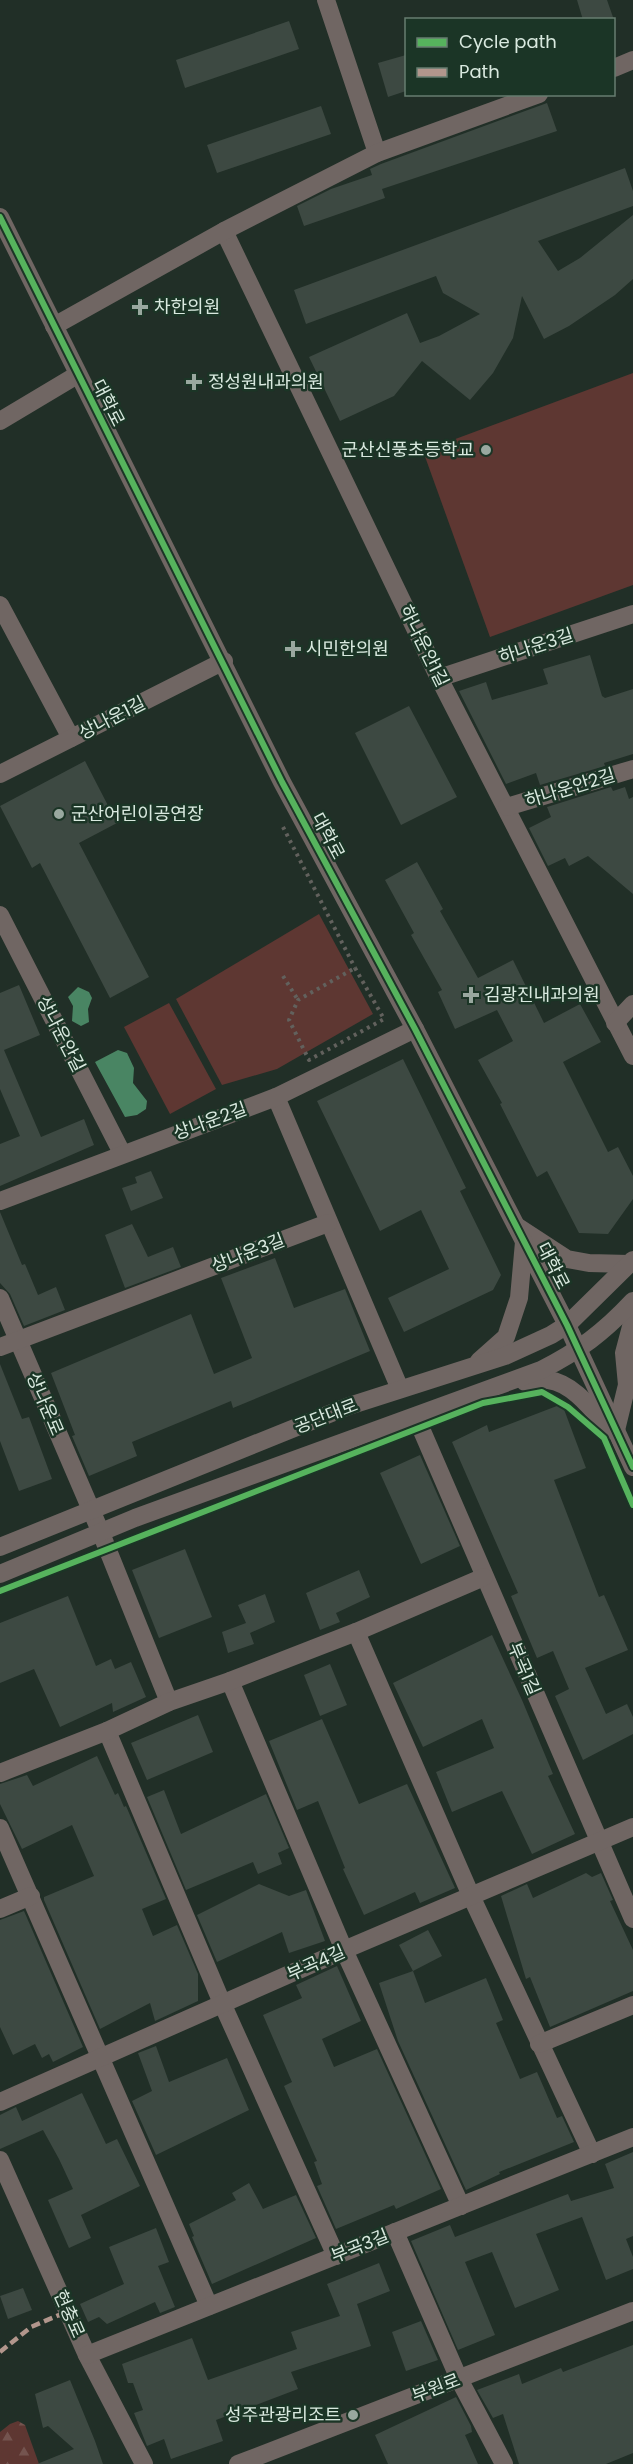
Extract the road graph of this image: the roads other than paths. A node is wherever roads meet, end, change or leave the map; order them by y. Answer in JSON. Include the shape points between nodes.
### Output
{"nodes":[{"id":1,"x":326,"y":0,"type":"edge"},
{"id":2,"x":633,"y":60,"type":"edge"},
{"id":3,"x":615,"y":68,"type":"edge"},
{"id":4,"x":534,"y":96,"type":"edge"},
{"id":5,"x":377,"y":153,"type":"junction"},
{"id":6,"x":0,"y":217,"type":"edge"},
{"id":7,"x":224,"y":231,"type":"junction"},
{"id":8,"x":54,"y":326,"type":"junction"},
{"id":9,"x":77,"y":375,"type":"junction"},
{"id":10,"x":0,"y":421,"type":"edge"},
{"id":11,"x":0,"y":605,"type":"edge"},
{"id":12,"x":633,"y":614,"type":"edge"},
{"id":13,"x":224,"y":661,"type":"junction"},
{"id":14,"x":439,"y":678,"type":"junction"},
{"id":15,"x":70,"y":738,"type":"junction"},
{"id":16,"x":633,"y":768,"type":"edge"},
{"id":17,"x":0,"y":774,"type":"edge"},
{"id":18,"x":507,"y":807,"type":"junction"},
{"id":19,"x":0,"y":915,"type":"edge"},
{"id":20,"x":633,"y":1004,"type":"edge"},
{"id":21,"x":615,"y":1023,"type":"junction"},
{"id":22,"x":415,"y":1029,"type":"junction"},
{"id":23,"x":633,"y":1056,"type":"edge"},
{"id":24,"x":276,"y":1096,"type":"junction"},
{"id":25,"x":122,"y":1153,"type":"junction"},
{"id":26,"x":0,"y":1201,"type":"edge"},
{"id":27,"x":328,"y":1223,"type":"junction"},
{"id":28,"x":520,"y":1234,"type":"junction"},
{"id":29,"x":631,"y":1262,"type":"edge"},
{"id":30,"x":0,"y":1298,"type":"edge"},
{"id":31,"x":633,"y":1301,"type":"edge"},
{"id":32,"x":633,"y":1319,"type":"edge"},
{"id":33,"x":567,"y":1325,"type":"junction"},
{"id":34,"x":17,"y":1340,"type":"junction"},
{"id":35,"x":0,"y":1347,"type":"edge"},
{"id":36,"x":578,"y":1351,"type":"junction"},
{"id":37,"x":474,"y":1365,"type":"junction"},
{"id":38,"x":505,"y":1383,"type":"junction"},
{"id":39,"x":400,"y":1389,"type":"junction"},
{"id":40,"x":416,"y":1417,"type":"junction"},
{"id":41,"x":619,"y":1437,"type":"junction"},
{"id":42,"x":633,"y":1467,"type":"edge"},
{"id":43,"x":90,"y":1511,"type":"junction"},
{"id":44,"x":100,"y":1533,"type":"junction"},
{"id":45,"x":0,"y":1547,"type":"edge"},
{"id":46,"x":0,"y":1574,"type":"edge"},
{"id":47,"x":484,"y":1577,"type":"junction"},
{"id":48,"x":356,"y":1632,"type":"junction"},
{"id":49,"x":230,"y":1681,"type":"junction"},
{"id":50,"x":169,"y":1702,"type":"junction"},
{"id":51,"x":107,"y":1731,"type":"junction"},
{"id":52,"x":0,"y":1773,"type":"edge"},
{"id":53,"x":633,"y":1827,"type":"edge"},
{"id":54,"x":0,"y":1828,"type":"edge"},
{"id":55,"x":599,"y":1841,"type":"junction"},
{"id":56,"x":31,"y":1896,"type":"junction"},
{"id":57,"x":472,"y":1898,"type":"junction"},
{"id":58,"x":0,"y":1909,"type":"edge"},
{"id":59,"x":633,"y":1919,"type":"edge"},
{"id":60,"x":344,"y":1950,"type":"junction"},
{"id":61,"x":222,"y":2003,"type":"junction"},
{"id":62,"x":633,"y":2005,"type":"edge"},
{"id":63,"x":539,"y":2044,"type":"junction"},
{"id":64,"x":101,"y":2056,"type":"junction"},
{"id":65,"x":0,"y":2102,"type":"edge"},
{"id":66,"x":633,"y":2137,"type":"edge"},
{"id":67,"x":592,"y":2154,"type":"junction"},
{"id":68,"x":0,"y":2160,"type":"edge"},
{"id":69,"x":461,"y":2206,"type":"junction"},
{"id":70,"x":395,"y":2232,"type":"junction"},
{"id":71,"x":336,"y":2256,"type":"junction"},
{"id":72,"x":209,"y":2306,"type":"junction"},
{"id":73,"x":633,"y":2311,"type":"edge"},
{"id":74,"x":87,"y":2355,"type":"junction"},
{"id":75,"x":459,"y":2379,"type":"junction"},
{"id":76,"x":144,"y":2464,"type":"edge"},
{"id":77,"x":238,"y":2464,"type":"edge"},
{"id":78,"x":504,"y":2464,"type":"edge"}],
"edges":[{"from":1,"to":5,"type":"street"},
{"from":2,"to":3,"type":"street"},
{"from":4,"to":5,"type":"street"},
{"from":5,"to":7,"type":"street"},
{"from":6,"to":8,"type":"street","name":"대학로"},
{"from":7,"to":8,"type":"street"},
{"from":7,"to":14,"type":"street","name":"하나운안1길"},
{"from":8,"to":9,"type":"street","name":"대학로"},
{"from":9,"to":10,"type":"street"},
{"from":9,"to":13,"type":"street","name":"대학로"},
{"from":11,"to":15,"type":"street"},
{"from":12,"to":14,"type":"street","name":"하나운3길"},
{"from":13,"to":15,"type":"street","name":"상나운1길"},
{"from":13,"to":22,"type":"street","name":"대학로","via":[[282,782]]},
{"from":14,"to":18,"type":"street","name":"하나운안1길"},
{"from":15,"to":17,"type":"street","name":"상나운1길"},
{"from":16,"to":18,"type":"street","name":"하나운안2길"},
{"from":18,"to":21,"type":"street","name":"하나운안1길"},
{"from":19,"to":25,"type":"street","name":"상나운안길"},
{"from":20,"to":21,"type":"street"},
{"from":21,"to":23,"type":"street","name":"하나운안1길"},
{"from":22,"to":24,"type":"street","name":"상나운2길"},
{"from":22,"to":28,"type":"street","name":"대학로"},
{"from":24,"to":25,"type":"street","name":"상나운2길"},
{"from":24,"to":27,"type":"street"},
{"from":25,"to":26,"type":"street","name":"상나운2길"},
{"from":27,"to":34,"type":"street","name":"상나운3길"},
{"from":27,"to":39,"type":"street"},
{"from":28,"to":29,"type":"street","via":[[567,1259]]},
{"from":28,"to":33,"type":"street","name":"대학로"},
{"from":28,"to":37,"type":"street","via":[[519,1298],[506,1337]]},
{"from":29,"to":33,"type":"street","name":"공단대로"},
{"from":30,"to":34,"type":"street","name":"상나운로"},
{"from":31,"to":36,"type":"street","name":"공단대로"},
{"from":32,"to":41,"type":"street","via":[[624,1353],[627,1385]]},
{"from":33,"to":36,"type":"street","name":"대학로"},
{"from":33,"to":37,"type":"street","name":"공단대로","via":[[505,1356]]},
{"from":34,"to":35,"type":"street","name":"상나운3길"},
{"from":34,"to":43,"type":"street","name":"상나운로"},
{"from":36,"to":38,"type":"street","name":"공단대로"},
{"from":36,"to":41,"type":"street","name":"대학로"},
{"from":37,"to":39,"type":"street","name":"공단대로"},
{"from":38,"to":40,"type":"street","name":"공단대로"},
{"from":38,"to":41,"type":"street","via":[[550,1380],[563,1386],[579,1396]]},
{"from":39,"to":43,"type":"street","name":"공단대로"},
{"from":40,"to":44,"type":"street","name":"공단대로"},
{"from":40,"to":47,"type":"street","name":"부곡1길"},
{"from":41,"to":42,"type":"street","name":"대학로"},
{"from":43,"to":44,"type":"street","name":"상나운로"},
{"from":43,"to":45,"type":"street","name":"공단대로"},
{"from":44,"to":46,"type":"street","name":"공단대로"},
{"from":44,"to":50,"type":"street","name":"상나운로"},
{"from":47,"to":48,"type":"street"},
{"from":47,"to":55,"type":"street","name":"부곡1길"},
{"from":48,"to":49,"type":"street"},
{"from":48,"to":57,"type":"street"},
{"from":49,"to":50,"type":"street"},
{"from":49,"to":60,"type":"street"},
{"from":50,"to":51,"type":"street"},
{"from":51,"to":52,"type":"street"},
{"from":51,"to":61,"type":"street"},
{"from":53,"to":55,"type":"street","name":"부곡4길"},
{"from":54,"to":56,"type":"street"},
{"from":55,"to":57,"type":"street","name":"부곡4길"},
{"from":55,"to":59,"type":"street","name":"부곡1길"},
{"from":56,"to":58,"type":"street"},
{"from":56,"to":64,"type":"street"},
{"from":57,"to":60,"type":"street","name":"부곡4길"},
{"from":57,"to":63,"type":"street"},
{"from":60,"to":61,"type":"street","name":"부곡4길"},
{"from":60,"to":69,"type":"street"},
{"from":61,"to":64,"type":"street","name":"부곡4길"},
{"from":61,"to":71,"type":"street"},
{"from":62,"to":63,"type":"street"},
{"from":63,"to":67,"type":"street"},
{"from":64,"to":65,"type":"street","name":"부곡4길"},
{"from":64,"to":72,"type":"street"},
{"from":66,"to":67,"type":"street","name":"부곡3길"},
{"from":67,"to":69,"type":"street","name":"부곡3길"},
{"from":68,"to":74,"type":"street","name":"현충로"},
{"from":69,"to":70,"type":"street","name":"부곡3길"},
{"from":70,"to":71,"type":"street","name":"부곡3길"},
{"from":70,"to":75,"type":"street"},
{"from":71,"to":72,"type":"street","name":"부곡3길"},
{"from":72,"to":74,"type":"street","name":"부곡3길"},
{"from":73,"to":75,"type":"street","name":"부원로"},
{"from":74,"to":76,"type":"street","name":"현충로"},
{"from":75,"to":77,"type":"street","name":"부원로"},
{"from":75,"to":78,"type":"street"}]}
